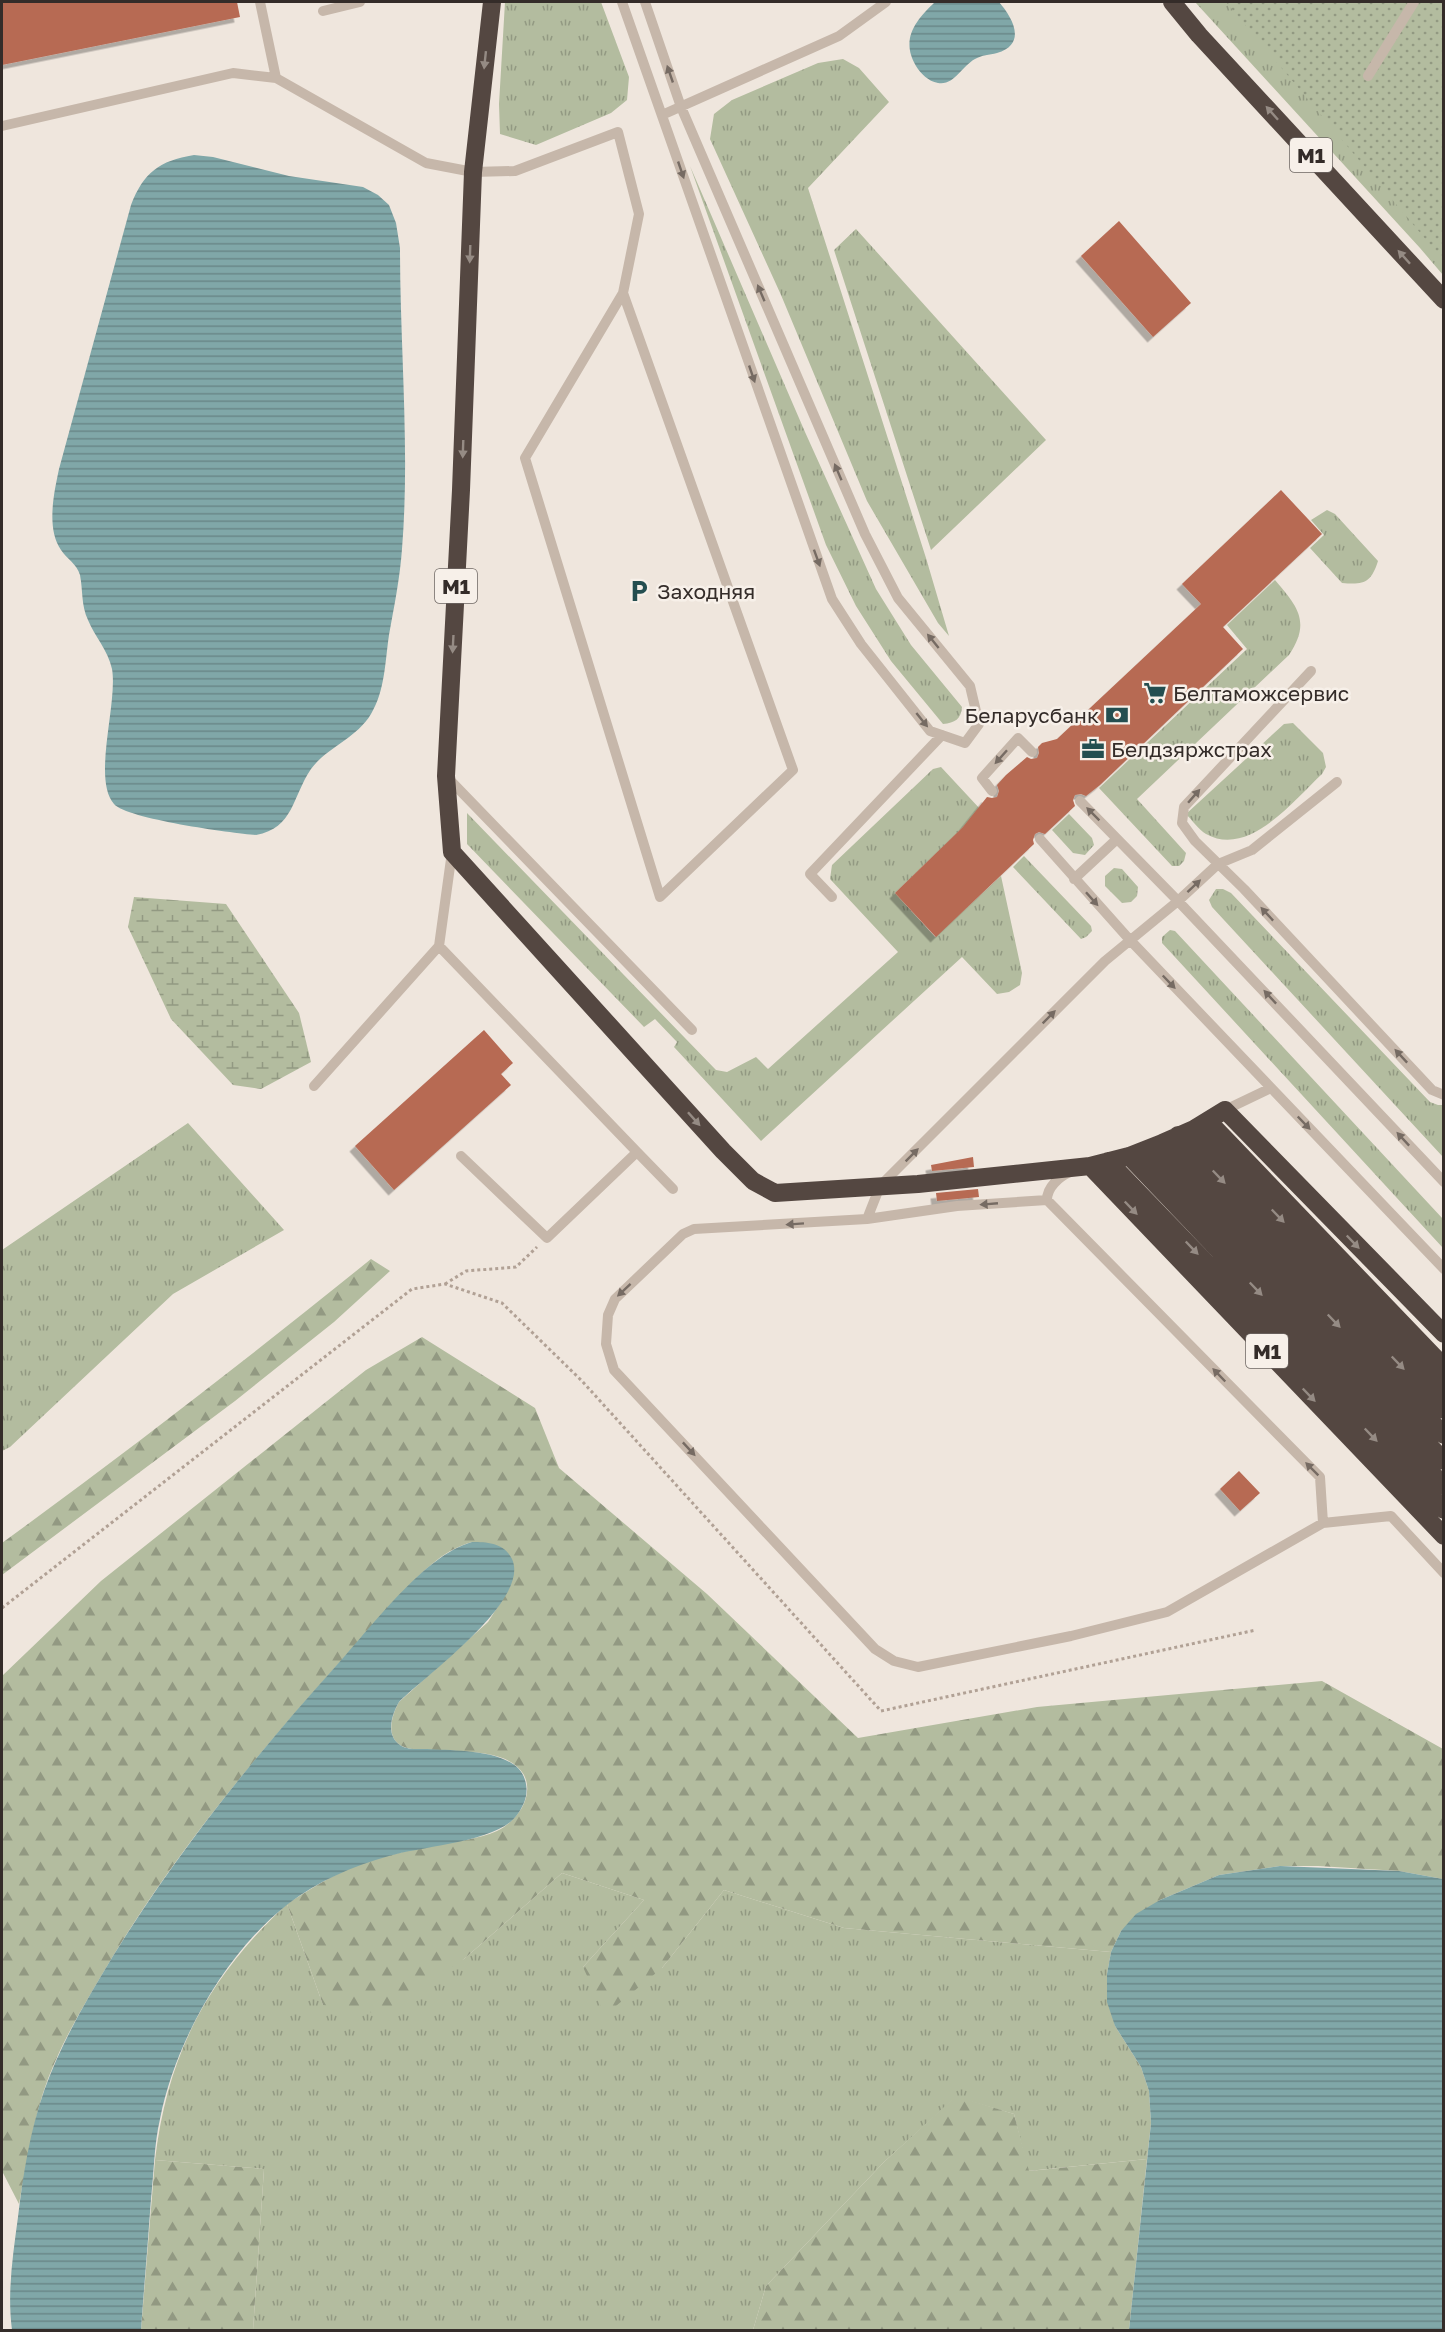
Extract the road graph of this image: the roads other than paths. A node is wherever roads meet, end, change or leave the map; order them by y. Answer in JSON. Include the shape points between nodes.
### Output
{"nodes":[{"id":1,"x":260,"y":2,"type":"edge"},
{"id":2,"x":360,"y":2,"type":"edge"},
{"id":3,"x":492,"y":2,"type":"edge"},
{"id":4,"x":622,"y":2,"type":"edge"},
{"id":5,"x":645,"y":2,"type":"edge"},
{"id":6,"x":886,"y":2,"type":"edge"},
{"id":7,"x":1172,"y":2,"type":"edge"},
{"id":8,"x":1414,"y":2,"type":"edge"},
{"id":9,"x":322,"y":11,"type":"dead end"},
{"id":10,"x":1368,"y":75,"type":"dead end"},
{"id":11,"x":276,"y":78,"type":"junction"},
{"id":12,"x":681,"y":107,"type":"junction"},
{"id":13,"x":662,"y":114,"type":"junction"},
{"id":14,"x":2,"y":126,"type":"edge"},
{"id":15,"x":473,"y":172,"type":"junction"},
{"id":16,"x":623,"y":293,"type":"junction"},
{"id":17,"x":1443,"y":300,"type":"edge"},
{"id":18,"x":1311,"y":671,"type":"dead end"},
{"id":19,"x":942,"y":735,"type":"junction"},
{"id":20,"x":1032,"y":752,"type":"dead end"},
{"id":21,"x":446,"y":776,"type":"junction"},
{"id":22,"x":1337,"y":782,"type":"dead end"},
{"id":23,"x":992,"y":790,"type":"dead end"},
{"id":24,"x":1080,"y":801,"type":"dead end"},
{"id":25,"x":1040,"y":839,"type":"dead end"},
{"id":26,"x":1117,"y":839,"type":"junction"},
{"id":27,"x":452,"y":852,"type":"junction"},
{"id":28,"x":1218,"y":864,"type":"junction"},
{"id":29,"x":1074,"y":879,"type":"junction"},
{"id":30,"x":832,"y":897,"type":"dead end"},
{"id":31,"x":1178,"y":901,"type":"junction"},
{"id":32,"x":1129,"y":939,"type":"junction"},
{"id":33,"x":439,"y":946,"type":"junction"},
{"id":34,"x":692,"y":1030,"type":"dead end"},
{"id":35,"x":314,"y":1086,"type":"dead end"},
{"id":36,"x":1271,"y":1088,"type":"junction"},
{"id":37,"x":1443,"y":1095,"type":"edge"},
{"id":38,"x":1225,"y":1110,"type":"junction"},
{"id":39,"x":1169,"y":1139,"type":"junction"},
{"id":40,"x":637,"y":1152,"type":"junction"},
{"id":41,"x":461,"y":1156,"type":"dead end"},
{"id":42,"x":1093,"y":1165,"type":"junction"},
{"id":43,"x":1443,"y":1182,"type":"edge"},
{"id":44,"x":880,"y":1186,"type":"junction"},
{"id":45,"x":673,"y":1189,"type":"dead end"},
{"id":46,"x":1047,"y":1200,"type":"junction"},
{"id":47,"x":867,"y":1219,"type":"junction"},
{"id":48,"x":1443,"y":1269,"type":"edge"},
{"id":49,"x":1443,"y":1334,"type":"edge"},
{"id":50,"x":1443,"y":1367,"type":"edge"},
{"id":51,"x":1443,"y":1387,"type":"edge"},
{"id":52,"x":1443,"y":1410,"type":"edge"},
{"id":53,"x":1443,"y":1435,"type":"edge"},
{"id":54,"x":1443,"y":1461,"type":"edge"},
{"id":55,"x":1443,"y":1486,"type":"edge"},
{"id":56,"x":1443,"y":1510,"type":"edge"},
{"id":57,"x":1323,"y":1523,"type":"junction"},
{"id":58,"x":1443,"y":1536,"type":"edge"},
{"id":59,"x":1443,"y":1573,"type":"edge"}],
"edges":[{"from":1,"to":11,"type":"lane"},
{"from":2,"to":9,"type":"lane"},
{"from":3,"to":15,"type":"highway","number":"М1","one_way":true},
{"from":4,"to":13,"type":"lane"},
{"from":12,"to":5,"type":"lane","one_way":true},
{"from":6,"to":12,"type":"lane","via":[[839,36]]},
{"from":17,"to":7,"type":"highway","number":"М1","one_way":true},
{"from":8,"to":10,"type":"lane"},
{"from":11,"to":14,"type":"lane","via":[[233,73]]},
{"from":11,"to":15,"type":"lane","via":[[426,163]]},
{"from":12,"to":13,"type":"lane"},
{"from":19,"to":12,"type":"lane","one_way":true,"via":[[965,743],[979,724],[970,686],[898,598],[865,534]]},
{"from":13,"to":19,"type":"lane","one_way":true,"via":[[832,599],[861,644],[930,730]]},
{"from":15,"to":16,"type":"lane","via":[[515,171],[618,132],[639,214]]},
{"from":15,"to":21,"type":"highway","number":"М1","one_way":true},
{"from":16,"to":16,"type":"lane","via":[[793,770],[660,897],[525,458]]},
{"from":28,"to":18,"type":"lane","one_way":true,"via":[[1182,823],[1184,807]]},
{"from":19,"to":30,"type":"lane","via":[[810,874]]},
{"from":20,"to":23,"type":"lane","one_way":true,"via":[[1018,738],[982,778]]},
{"from":21,"to":27,"type":"highway","number":"М1"},
{"from":21,"to":34,"type":"lane"},
{"from":22,"to":28,"type":"lane","via":[[1252,850]]},
{"from":26,"to":24,"type":"lane","one_way":true},
{"from":25,"to":29,"type":"lane"},
{"from":26,"to":29,"type":"lane"},
{"from":26,"to":31,"type":"lane"},
{"from":27,"to":33,"type":"lane"},
{"from":27,"to":44,"type":"highway","one_way":true,"via":[[753,1181],[775,1193]]},
{"from":31,"to":28,"type":"lane","one_way":true},
{"from":37,"to":28,"type":"lane","one_way":true,"via":[[1432,1090]]},
{"from":29,"to":32,"type":"lane","one_way":true},
{"from":31,"to":32,"type":"lane"},
{"from":43,"to":31,"type":"lane","one_way":true},
{"from":32,"to":36,"type":"lane","one_way":true},
{"from":44,"to":32,"type":"lane","one_way":true},
{"from":33,"to":35,"type":"lane"},
{"from":33,"to":40,"type":"lane"},
{"from":36,"to":38,"type":"lane"},
{"from":36,"to":48,"type":"lane","one_way":true},
{"from":38,"to":39,"type":"highway"},
{"from":38,"to":49,"type":"highway","one_way":true},
{"from":39,"to":42,"type":"highway"},
{"from":39,"to":50,"type":"highway"},
{"from":39,"to":51,"type":"highway","one_way":true},
{"from":39,"to":52,"type":"highway","one_way":true},
{"from":39,"to":53,"type":"highway","one_way":true},
{"from":39,"to":54,"type":"highway","number":"М1"},
{"from":39,"to":55,"type":"highway","number":"М1","one_way":true},
{"from":40,"to":41,"type":"lane","via":[[547,1238]]},
{"from":40,"to":45,"type":"lane"},
{"from":42,"to":44,"type":"highway"},
{"from":42,"to":46,"type":"lane","via":[[1061,1176]]},
{"from":42,"to":56,"type":"highway","number":"М1","one_way":true},
{"from":42,"to":58,"type":"highway","number":"М1","one_way":true},
{"from":44,"to":47,"type":"lane"},
{"from":46,"to":47,"type":"lane","one_way":true,"via":[[957,1206]]},
{"from":57,"to":46,"type":"lane","one_way":true,"via":[[1320,1477]]},
{"from":47,"to":57,"type":"lane","one_way":true,"via":[[694,1228],[615,1299],[608,1315],[606,1344],[614,1370],[875,1649],[894,1661],[918,1667],[1167,1612]]},
{"from":57,"to":59,"type":"lane","via":[[1391,1516]]}]}
